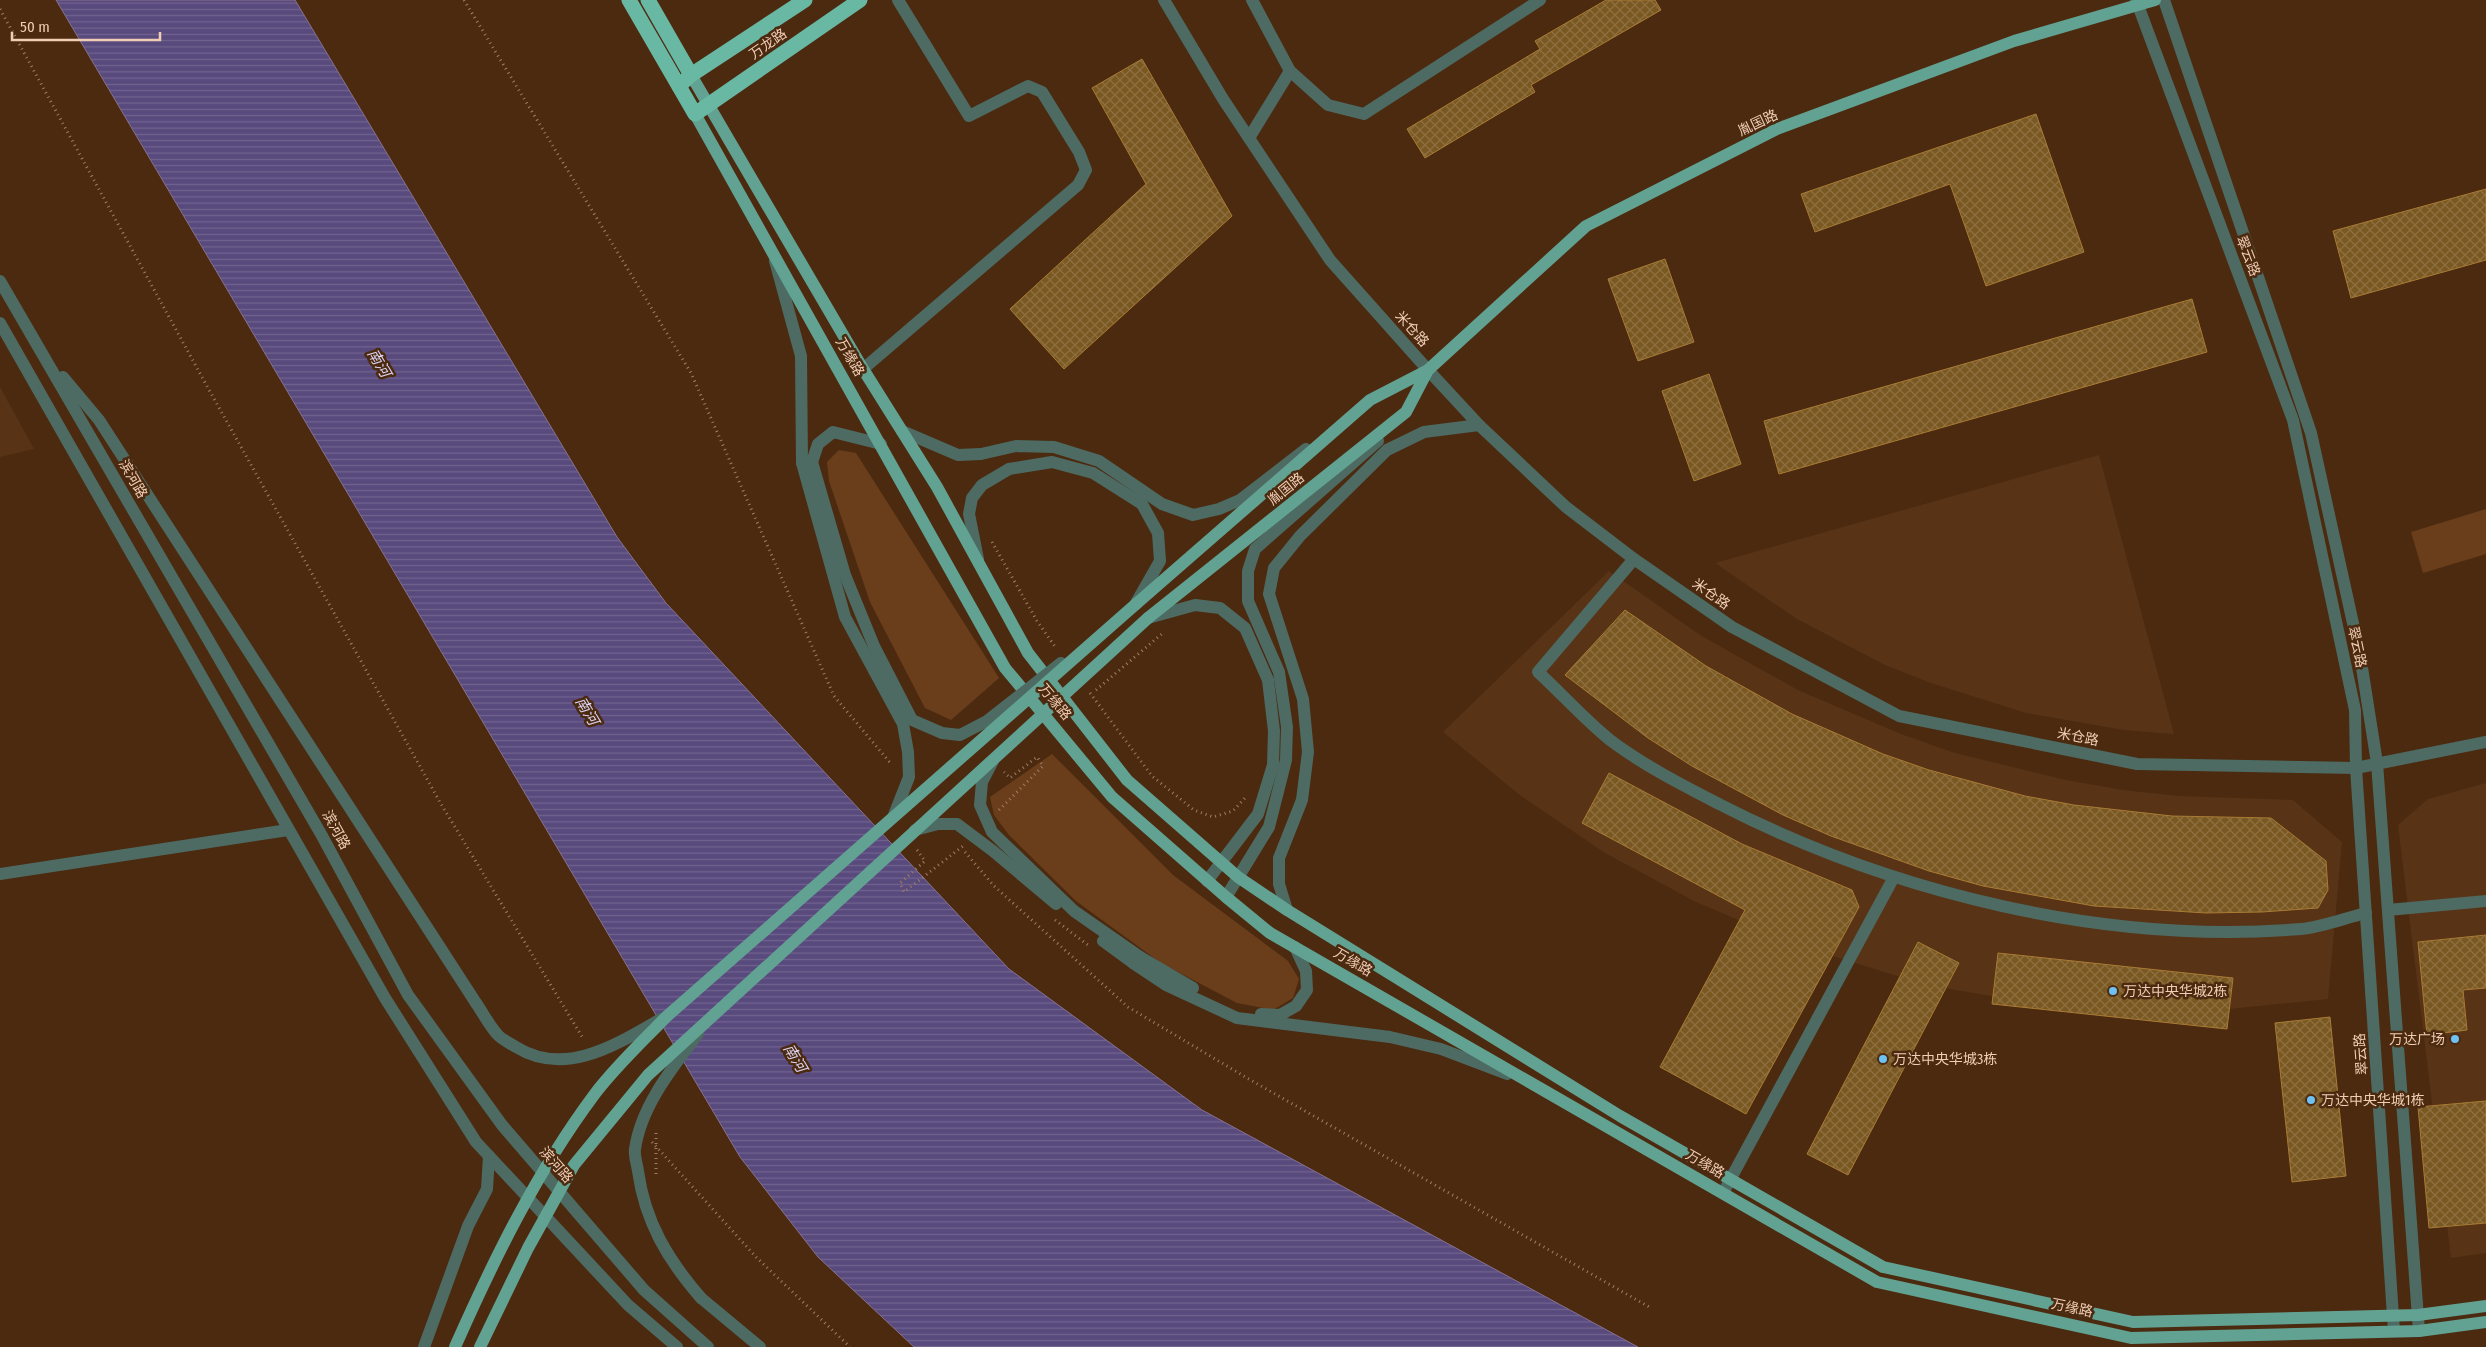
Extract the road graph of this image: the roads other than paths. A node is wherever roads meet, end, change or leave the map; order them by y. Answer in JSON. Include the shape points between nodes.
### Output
{"nodes":[{"id":1,"x":629,"y":0,"type":"edge"},
{"id":2,"x":648,"y":0,"type":"edge"},
{"id":3,"x":805,"y":0,"type":"edge"},
{"id":4,"x":860,"y":0,"type":"edge"},
{"id":5,"x":898,"y":0,"type":"edge"},
{"id":6,"x":1252,"y":0,"type":"edge"},
{"id":7,"x":1540,"y":0,"type":"edge"},
{"id":8,"x":2155,"y":0,"type":"edge"},
{"id":9,"x":2164,"y":0,"type":"edge"},
{"id":10,"x":1169,"y":1,"type":"edge"},
{"id":11,"x":2136,"y":2,"type":"edge"},
{"id":12,"x":1290,"y":71,"type":"junction"},
{"id":13,"x":691,"y":75,"type":"junction"},
{"id":14,"x":679,"y":86,"type":"junction"},
{"id":15,"x":708,"y":105,"type":"junction"},
{"id":16,"x":695,"y":114,"type":"junction"},
{"id":17,"x":1249,"y":138,"type":"junction"},
{"id":18,"x":772,"y":254,"type":"junction"},
{"id":19,"x":0,"y":281,"type":"edge"},
{"id":20,"x":0,"y":323,"type":"edge"},
{"id":21,"x":39,"y":348,"type":"junction"},
{"id":22,"x":863,"y":369,"type":"junction"},
{"id":23,"x":1428,"y":370,"type":"junction"},
{"id":24,"x":1370,"y":400,"type":"junction"},
{"id":25,"x":1406,"y":412,"type":"junction"},
{"id":26,"x":1479,"y":425,"type":"junction"},
{"id":27,"x":902,"y":430,"type":"junction"},
{"id":28,"x":880,"y":444,"type":"junction"},
{"id":29,"x":807,"y":462,"type":"junction"},
{"id":30,"x":1634,"y":560,"type":"junction"},
{"id":31,"x":978,"y":561,"type":"junction"},
{"id":32,"x":1136,"y":604,"type":"junction"},
{"id":33,"x":1148,"y":618,"type":"junction"},
{"id":34,"x":2486,"y":742,"type":"edge"},
{"id":35,"x":995,"y":757,"type":"junction"},
{"id":36,"x":2377,"y":763,"type":"junction"},
{"id":37,"x":2356,"y":768,"type":"junction"},
{"id":38,"x":894,"y":815,"type":"junction"},
{"id":39,"x":288,"y":830,"type":"junction"},
{"id":40,"x":915,"y":830,"type":"junction"},
{"id":41,"x":1222,"y":862,"type":"junction"},
{"id":42,"x":0,"y":874,"type":"edge"},
{"id":43,"x":1238,"y":877,"type":"junction"},
{"id":44,"x":1894,"y":877,"type":"junction"},
{"id":45,"x":1207,"y":881,"type":"junction"},
{"id":46,"x":1226,"y":897,"type":"junction"},
{"id":47,"x":2486,"y":902,"type":"edge"},
{"id":48,"x":1287,"y":910,"type":"junction"},
{"id":49,"x":2388,"y":910,"type":"junction"},
{"id":50,"x":2366,"y":913,"type":"junction"},
{"id":51,"x":1295,"y":947,"type":"junction"},
{"id":52,"x":1136,"y":960,"type":"junction"},
{"id":53,"x":713,"y":1015,"type":"junction"},
{"id":54,"x":666,"y":1017,"type":"junction"},
{"id":55,"x":1534,"y":1084,"type":"junction"},
{"id":56,"x":490,"y":1156,"type":"junction"},
{"id":57,"x":1730,"y":1179,"type":"junction"},
{"id":58,"x":1724,"y":1193,"type":"junction"},
{"id":59,"x":2486,"y":1306,"type":"edge"},
{"id":60,"x":2418,"y":1315,"type":"junction"},
{"id":61,"x":2394,"y":1316,"type":"junction"},
{"id":62,"x":2486,"y":1322,"type":"edge"},
{"id":63,"x":2419,"y":1331,"type":"junction"},
{"id":64,"x":2394,"y":1332,"type":"junction"},
{"id":65,"x":424,"y":1347,"type":"edge"},
{"id":66,"x":454,"y":1347,"type":"edge"},
{"id":67,"x":480,"y":1347,"type":"edge"},
{"id":68,"x":677,"y":1347,"type":"edge"},
{"id":69,"x":708,"y":1347,"type":"edge"},
{"id":70,"x":760,"y":1347,"type":"edge"}],
"edges":[{"from":1,"to":14,"type":"highway","name":"万缘路"},
{"from":2,"to":13,"type":"highway","name":"万缘路"},
{"from":3,"to":13,"type":"highway","name":"万龙路"},
{"from":4,"to":15,"type":"highway","name":"万龙路"},
{"from":5,"to":22,"type":"street","via":[[969,116],[1028,86],[1042,92],[1080,152],[1086,170],[1078,185]]},
{"from":6,"to":12,"type":"street"},
{"from":7,"to":12,"type":"street","via":[[1364,114],[1328,105]]},
{"from":8,"to":11,"type":"main road","name":"胤国路"},
{"from":9,"to":36,"type":"street","name":"翠云路","via":[[2311,433],[2360,655]]},
{"from":10,"to":17,"type":"street","name":"米仓路"},
{"from":11,"to":23,"type":"main road","name":"胤国路","via":[[2014,41],[1776,129],[1586,226]]},
{"from":11,"to":37,"type":"street","name":"翠云路","via":[[2293,420],[2355,710]]},
{"from":12,"to":17,"type":"street"},
{"from":13,"to":14,"type":"highway","name":"万龙路"},
{"from":13,"to":15,"type":"main road","name":"万缘路"},
{"from":14,"to":16,"type":"highway","name":"万缘路"},
{"from":15,"to":16,"type":"highway","name":"万龙路"},
{"from":15,"to":22,"type":"main road","name":"万缘路"},
{"from":16,"to":18,"type":"main road","name":"万缘路"},
{"from":17,"to":23,"type":"street","name":"米仓路","via":[[1330,260]]},
{"from":18,"to":28,"type":"main road","name":"万缘路"},
{"from":18,"to":29,"type":"street","via":[[801,356]]},
{"from":19,"to":21,"type":"street","name":"滨河路"},
{"from":20,"to":39,"type":"street"},
{"from":21,"to":54,"type":"street","bridge":true,"via":[[99,420],[498,1036],[528,1054],[554,1060],[584,1058]]},
{"from":21,"to":69,"type":"street","name":"滨河路","via":[[321,834],[408,995],[508,1133],[644,1290]]},
{"from":22,"to":27,"type":"main road","name":"万缘路"},
{"from":23,"to":24,"type":"main road","name":"胤国路"},
{"from":23,"to":25,"type":"main road","name":"胤国路"},
{"from":23,"to":26,"type":"street","name":"米仓路"},
{"from":24,"to":27,"type":"street","via":[[1240,500],[1193,515],[1162,504],[1099,461],[1063,450],[1016,446],[981,454],[958,455]]},
{"from":24,"to":32,"type":"main road","name":"胤国路"},
{"from":25,"to":33,"type":"main road","name":"胤国路"},
{"from":25,"to":43,"type":"street","via":[[1376,443],[1254,549],[1248,571],[1248,601],[1279,672],[1287,727],[1286,760],[1269,827]]},
{"from":26,"to":30,"type":"street","name":"米仓路","via":[[1566,507]]},
{"from":26,"to":48,"type":"street","via":[[1424,432],[1387,450],[1300,536],[1274,568],[1269,594],[1303,698],[1308,752],[1302,800],[1279,858],[1279,884]]},
{"from":27,"to":31,"type":"main road","name":"万缘路","via":[[938,487]]},
{"from":28,"to":29,"type":"street","via":[[833,432],[818,444]]},
{"from":28,"to":45,"type":"main road","name":"万缘路","via":[[1005,668],[1112,797]]},
{"from":29,"to":32,"type":"street","bridge":true,"via":[[845,575],[874,646],[912,720],[942,733],[960,734],[987,721]]},
{"from":29,"to":38,"type":"street","bridge":true,"via":[[845,617],[903,724],[909,778]]},
{"from":30,"to":37,"type":"street","name":"米仓路","via":[[1732,627],[1899,716],[2137,764]]},
{"from":30,"to":44,"type":"street","via":[[1538,672],[1610,740],[1664,773],[1751,820]]},
{"from":31,"to":32,"type":"street","via":[[969,514],[972,498],[982,485],[1009,469],[1052,462],[1093,473],[1142,504],[1158,533],[1160,560]]},
{"from":31,"to":41,"type":"main road","name":"万缘路","via":[[1028,653],[1127,780]]},
{"from":32,"to":38,"type":"main road","name":"胤国路","bridge":true},
{"from":33,"to":35,"type":"main road","name":"胤国路","bridge":true},
{"from":33,"to":41,"type":"street","via":[[1195,605],[1220,608],[1245,628],[1268,680],[1274,731],[1273,766],[1258,814]]},
{"from":34,"to":36,"type":"street","name":"米仓路"},
{"from":35,"to":40,"type":"main road","name":"胤国路","bridge":true},
{"from":35,"to":52,"type":"street","bridge":true,"via":[[982,782],[980,805],[992,832],[1074,910]]},
{"from":36,"to":37,"type":"street","name":"米仓路"},
{"from":36,"to":49,"type":"street","name":"翠云路"},
{"from":37,"to":50,"type":"street","name":"翠云路"},
{"from":38,"to":54,"type":"main road","name":"胤国路","bridge":true},
{"from":39,"to":42,"type":"street"},
{"from":39,"to":56,"type":"street","via":[[385,998],[476,1142]]},
{"from":40,"to":52,"type":"street","bridge":true,"via":[[938,824],[957,824],[1074,919]]},
{"from":40,"to":53,"type":"main road","name":"胤国路","bridge":true},
{"from":41,"to":43,"type":"main road","name":"万缘路"},
{"from":41,"to":45,"type":"street"},
{"from":43,"to":46,"type":"street"},
{"from":43,"to":48,"type":"main road","name":"万缘路"},
{"from":44,"to":50,"type":"street","via":[[2014,908],[2156,928],[2303,929]]},
{"from":44,"to":57,"type":"street"},
{"from":45,"to":46,"type":"main road","name":"万缘路"},
{"from":46,"to":51,"type":"main road","name":"万缘路","via":[[1270,933]]},
{"from":47,"to":49,"type":"street"},
{"from":48,"to":57,"type":"main road","name":"万缘路","via":[[1620,1116]]},
{"from":49,"to":60,"type":"street","name":"翠云路"},
{"from":50,"to":61,"type":"street","name":"翠云路"},
{"from":51,"to":52,"type":"street","via":[[1306,972],[1307,990],[1296,1006],[1280,1015],[1249,1013]]},
{"from":51,"to":55,"type":"main road","name":"万缘路"},
{"from":52,"to":55,"type":"street","via":[[1166,986],[1237,1018],[1390,1037],[1441,1049]]},
{"from":53,"to":67,"type":"main road","name":"胤国路","bridge":true,"via":[[648,1075],[574,1165],[528,1248]]},
{"from":53,"to":70,"type":"street","bridge":true,"via":[[649,1103],[635,1150],[641,1189],[659,1240],[676,1270],[701,1298]]},
{"from":54,"to":66,"type":"main road","name":"胤国路","bridge":true,"via":[[595,1093],[555,1151],[514,1222]]},
{"from":55,"to":58,"type":"main road","name":"万缘路"},
{"from":56,"to":65,"type":"street","via":[[487,1189],[468,1226]]},
{"from":56,"to":68,"type":"street","via":[[628,1304]]},
{"from":57,"to":58,"type":"street"},
{"from":57,"to":61,"type":"main road","name":"万缘路","via":[[1883,1267],[2133,1322]]},
{"from":58,"to":64,"type":"main road","name":"万缘路","via":[[1877,1282],[2131,1338]]},
{"from":59,"to":60,"type":"main road","name":"万缘路"},
{"from":60,"to":61,"type":"main road","name":"万缘路"},
{"from":60,"to":63,"type":"street","name":"翠云路"},
{"from":61,"to":64,"type":"street","name":"翠云路"},
{"from":62,"to":63,"type":"main road","name":"万缘路"},
{"from":63,"to":64,"type":"main road","name":"万缘路"}]}
